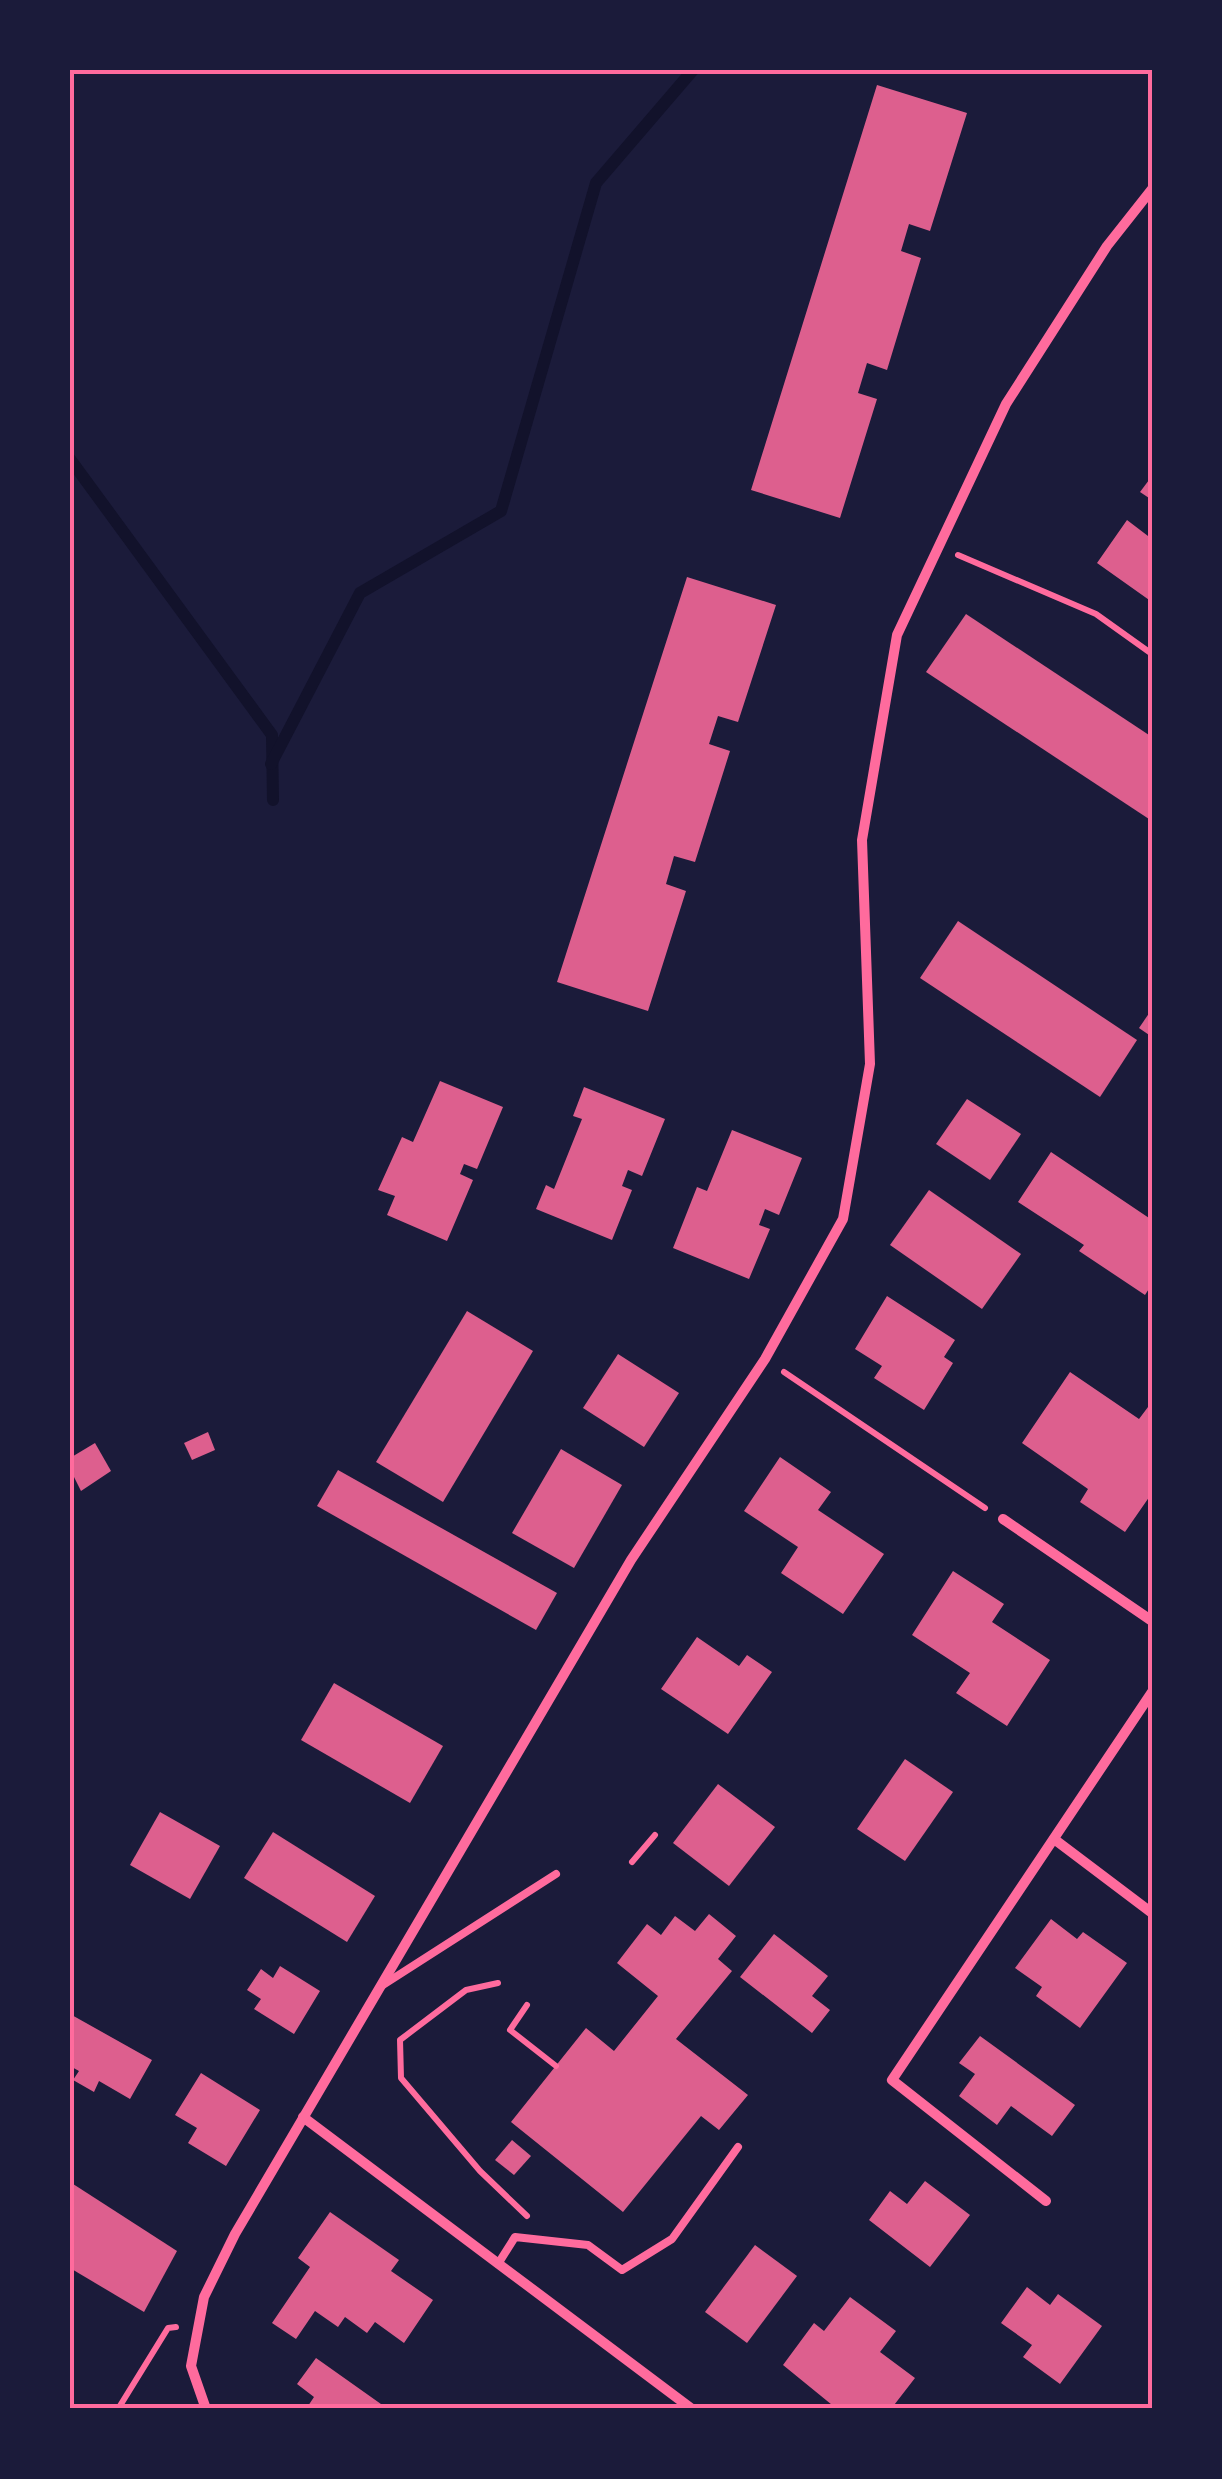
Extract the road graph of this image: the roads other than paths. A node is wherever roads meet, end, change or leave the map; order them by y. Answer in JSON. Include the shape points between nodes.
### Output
{"nodes":[{"id":1,"x":1152,"y":189,"type":"edge"},
{"id":2,"x":1003,"y":1520,"type":"road end"},
{"id":3,"x":1152,"y":1621,"type":"edge"},
{"id":4,"x":1152,"y":1692,"type":"edge"},
{"id":5,"x":1054,"y":1839,"type":"junction"},
{"id":6,"x":556,"y":1874,"type":"dead end"},
{"id":7,"x":1152,"y":1913,"type":"edge"},
{"id":8,"x":380,"y":1986,"type":"junction"},
{"id":9,"x":303,"y":2117,"type":"junction"},
{"id":10,"x":738,"y":2146,"type":"dead end"},
{"id":11,"x":1046,"y":2201,"type":"dead end"},
{"id":12,"x":498,"y":2264,"type":"junction"},
{"id":13,"x":206,"y":2409,"type":"edge"},
{"id":14,"x":692,"y":2409,"type":"edge"}],
"edges":[{"from":1,"to":8,"type":"street","via":[[1107,246],[1006,404],[896,634],[862,840],[870,1064],[843,1219],[765,1359],[631,1560]]},
{"from":2,"to":3,"type":"street"},
{"from":4,"to":5,"type":"street"},
{"from":5,"to":7,"type":"street"},
{"from":5,"to":11,"type":"street","via":[[892,2080]]},
{"from":6,"to":8,"type":"lane"},
{"from":8,"to":9,"type":"street"},
{"from":9,"to":12,"type":"street"},
{"from":9,"to":13,"type":"street","via":[[204,2297],[191,2366]]},
{"from":10,"to":12,"type":"lane","via":[[672,2238],[622,2270],[588,2245],[514,2237]]},
{"from":12,"to":14,"type":"street"}]}
